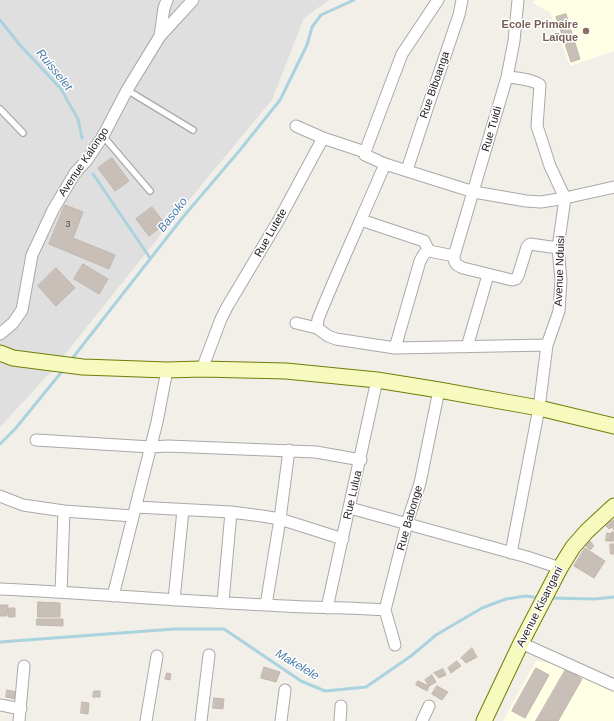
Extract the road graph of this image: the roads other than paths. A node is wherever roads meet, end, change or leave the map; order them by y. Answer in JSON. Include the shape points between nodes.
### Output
{"nodes":[{"id":1,"x":167,"y":0,"type":"edge"},
{"id":2,"x":193,"y":0,"type":"edge"},
{"id":3,"x":438,"y":0,"type":"edge"},
{"id":4,"x":462,"y":0,"type":"edge"},
{"id":5,"x":518,"y":0,"type":"edge"},
{"id":6,"x":160,"y":36,"type":"junction"},
{"id":7,"x":507,"y":77,"type":"junction"},
{"id":8,"x":127,"y":90,"type":"junction"},
{"id":9,"x":0,"y":109,"type":"edge"},
{"id":10,"x":296,"y":126,"type":"dead end"},
{"id":11,"x":193,"y":130,"type":"dead end"},
{"id":12,"x":23,"y":133,"type":"dead end"},
{"id":13,"x":103,"y":136,"type":"junction"},
{"id":14,"x":324,"y":138,"type":"junction"},
{"id":15,"x":365,"y":153,"type":"junction"},
{"id":16,"x":385,"y":164,"type":"junction"},
{"id":17,"x":407,"y":170,"type":"junction"},
{"id":18,"x":614,"y":187,"type":"edge"},
{"id":19,"x":150,"y":191,"type":"dead end"},
{"id":20,"x":474,"y":192,"type":"junction"},
{"id":21,"x":565,"y":198,"type":"junction"},
{"id":22,"x":361,"y":220,"type":"junction"},
{"id":23,"x":558,"y":248,"type":"junction"},
{"id":24,"x":429,"y":251,"type":"junction"},
{"id":25,"x":454,"y":256,"type":"junction"},
{"id":26,"x":488,"y":275,"type":"junction"},
{"id":27,"x":296,"y":323,"type":"dead end"},
{"id":28,"x":317,"y":328,"type":"junction"},
{"id":29,"x":0,"y":334,"type":"edge"},
{"id":30,"x":547,"y":345,"type":"junction"},
{"id":31,"x":467,"y":347,"type":"junction"},
{"id":32,"x":395,"y":348,"type":"junction"},
{"id":33,"x":0,"y":353,"type":"edge"},
{"id":34,"x":202,"y":369,"type":"junction"},
{"id":35,"x":167,"y":370,"type":"junction"},
{"id":36,"x":377,"y":380,"type":"junction"},
{"id":37,"x":439,"y":390,"type":"junction"},
{"id":38,"x":540,"y":408,"type":"junction"},
{"id":39,"x":614,"y":426,"type":"edge"},
{"id":40,"x":36,"y":440,"type":"dead end"},
{"id":41,"x":151,"y":447,"type":"junction"},
{"id":42,"x":289,"y":450,"type":"junction"},
{"id":43,"x":361,"y":460,"type":"junction"},
{"id":44,"x":0,"y":496,"type":"edge"},
{"id":45,"x":614,"y":506,"type":"edge"},
{"id":46,"x":350,"y":508,"type":"junction"},
{"id":47,"x":183,"y":510,"type":"junction"},
{"id":48,"x":64,"y":511,"type":"junction"},
{"id":49,"x":135,"y":512,"type":"junction"},
{"id":50,"x":231,"y":512,"type":"junction"},
{"id":51,"x":280,"y":519,"type":"junction"},
{"id":52,"x":407,"y":524,"type":"junction"},
{"id":53,"x":343,"y":539,"type":"junction"},
{"id":54,"x":511,"y":553,"type":"junction"},
{"id":55,"x":560,"y":568,"type":"junction"},
{"id":56,"x":0,"y":589,"type":"edge"},
{"id":57,"x":61,"y":592,"type":"junction"},
{"id":58,"x":113,"y":596,"type":"junction"},
{"id":59,"x":174,"y":600,"type":"junction"},
{"id":60,"x":223,"y":602,"type":"junction"},
{"id":61,"x":266,"y":605,"type":"junction"},
{"id":62,"x":327,"y":608,"type":"junction"},
{"id":63,"x":385,"y":610,"type":"junction"},
{"id":64,"x":521,"y":643,"type":"junction"},
{"id":65,"x":395,"y":645,"type":"dead end"},
{"id":66,"x":210,"y":655,"type":"dead end"},
{"id":67,"x":157,"y":656,"type":"dead end"},
{"id":68,"x":24,"y":666,"type":"dead end"},
{"id":69,"x":614,"y":685,"type":"edge"},
{"id":70,"x":285,"y":690,"type":"dead end"},
{"id":71,"x":0,"y":705,"type":"edge"},
{"id":72,"x":341,"y":706,"type":"dead end"},
{"id":73,"x":429,"y":706,"type":"dead end"},
{"id":74,"x":21,"y":709,"type":"junction"},
{"id":75,"x":19,"y":721,"type":"edge"},
{"id":76,"x":146,"y":721,"type":"edge"},
{"id":77,"x":201,"y":721,"type":"edge"},
{"id":78,"x":281,"y":721,"type":"edge"},
{"id":79,"x":340,"y":721,"type":"edge"},
{"id":80,"x":422,"y":721,"type":"edge"},
{"id":81,"x":484,"y":721,"type":"edge"}],
"edges":[{"from":1,"to":6,"type":"street"},
{"from":2,"to":6,"type":"street","name":"Avenue Kalongo"},
{"from":3,"to":15,"type":"street","via":[[402,54]]},
{"from":4,"to":17,"type":"street","name":"Rue Biboanga","via":[[460,15]]},
{"from":5,"to":7,"type":"street","name":"Rue Tuidi"},
{"from":6,"to":8,"type":"street","name":"Avenue Kalongo"},
{"from":7,"to":20,"type":"street","name":"Rue Tuidi"},
{"from":7,"to":21,"type":"street","via":[[523,79],[540,86],[537,126],[550,166]]},
{"from":8,"to":11,"type":"lane"},
{"from":8,"to":13,"type":"street","name":"Avenue Kalongo"},
{"from":9,"to":12,"type":"lane"},
{"from":10,"to":14,"type":"street"},
{"from":13,"to":19,"type":"lane"},
{"from":13,"to":29,"type":"street","name":"Avenue Kalongo","via":[[87,160],[75,172],[53,210],[32,255],[22,310],[13,323]]},
{"from":14,"to":15,"type":"street"},
{"from":14,"to":34,"type":"street","name":"Rue Lutete","via":[[220,319]]},
{"from":15,"to":16,"type":"street"},
{"from":16,"to":17,"type":"street"},
{"from":16,"to":22,"type":"street"},
{"from":17,"to":20,"type":"street"},
{"from":18,"to":21,"type":"street"},
{"from":20,"to":21,"type":"street","via":[[534,202]]},
{"from":20,"to":25,"type":"street","name":"Rue Tuidi"},
{"from":21,"to":23,"type":"street","name":"Avenue Nduisi"},
{"from":22,"to":24,"type":"street","via":[[424,241]]},
{"from":22,"to":28,"type":"street","via":[[339,265],[318,319]]},
{"from":23,"to":26,"type":"street","via":[[530,244],[516,279]]},
{"from":23,"to":30,"type":"street","name":"Avenue Nduisi","via":[[561,280],[558,312]]},
{"from":24,"to":25,"type":"street"},
{"from":24,"to":32,"type":"street","via":[[420,261]]},
{"from":25,"to":26,"type":"street","via":[[457,265]]},
{"from":26,"to":31,"type":"street"},
{"from":27,"to":28,"type":"street"},
{"from":28,"to":32,"type":"street","via":[[336,339]]},
{"from":30,"to":31,"type":"street"},
{"from":30,"to":38,"type":"street","name":"Avenue Nduisi"},
{"from":31,"to":32,"type":"street"},
{"from":33,"to":35,"type":"street","via":[[13,358],[83,367]]},
{"from":34,"to":35,"type":"street"},
{"from":34,"to":36,"type":"street","via":[[286,371]]},
{"from":35,"to":41,"type":"street"},
{"from":36,"to":37,"type":"street"},
{"from":36,"to":43,"type":"street","name":"Rue Lulua"},
{"from":37,"to":38,"type":"street"},
{"from":37,"to":52,"type":"street","name":"Rue Babonge","via":[[420,483]]},
{"from":38,"to":39,"type":"street"},
{"from":38,"to":54,"type":"street","name":"Avenue Nduisi"},
{"from":40,"to":41,"type":"street"},
{"from":41,"to":42,"type":"street"},
{"from":41,"to":49,"type":"street"},
{"from":42,"to":43,"type":"street","via":[[320,452]]},
{"from":42,"to":51,"type":"street"},
{"from":43,"to":46,"type":"street","name":"Rue Lulua"},
{"from":44,"to":48,"type":"street","via":[[23,506]]},
{"from":45,"to":55,"type":"street","name":"Avenue Kisangani","via":[[573,547]]},
{"from":46,"to":52,"type":"street"},
{"from":46,"to":53,"type":"street","name":"Rue Lulua"},
{"from":47,"to":49,"type":"street"},
{"from":47,"to":50,"type":"street"},
{"from":47,"to":59,"type":"street"},
{"from":48,"to":49,"type":"street"},
{"from":48,"to":57,"type":"street"},
{"from":49,"to":58,"type":"street"},
{"from":50,"to":51,"type":"street"},
{"from":50,"to":60,"type":"street"},
{"from":51,"to":53,"type":"street"},
{"from":51,"to":61,"type":"street"},
{"from":52,"to":54,"type":"street"},
{"from":52,"to":63,"type":"street","name":"Rue Babonge"},
{"from":53,"to":62,"type":"street","name":"Rue Lulua"},
{"from":54,"to":55,"type":"street"},
{"from":55,"to":64,"type":"street","name":"Avenue Kisangani"},
{"from":56,"to":57,"type":"street"},
{"from":57,"to":58,"type":"street"},
{"from":58,"to":59,"type":"street"},
{"from":59,"to":60,"type":"street"},
{"from":60,"to":61,"type":"street"},
{"from":61,"to":62,"type":"street"},
{"from":62,"to":63,"type":"street"},
{"from":63,"to":65,"type":"street"},
{"from":64,"to":69,"type":"street"},
{"from":64,"to":81,"type":"street","name":"Avenue Kisangani"},
{"from":66,"to":77,"type":"street"},
{"from":67,"to":76,"type":"street"},
{"from":68,"to":74,"type":"street"},
{"from":70,"to":78,"type":"street"},
{"from":71,"to":74,"type":"street"},
{"from":72,"to":79,"type":"street"},
{"from":73,"to":80,"type":"street"},
{"from":74,"to":75,"type":"street"}]}
